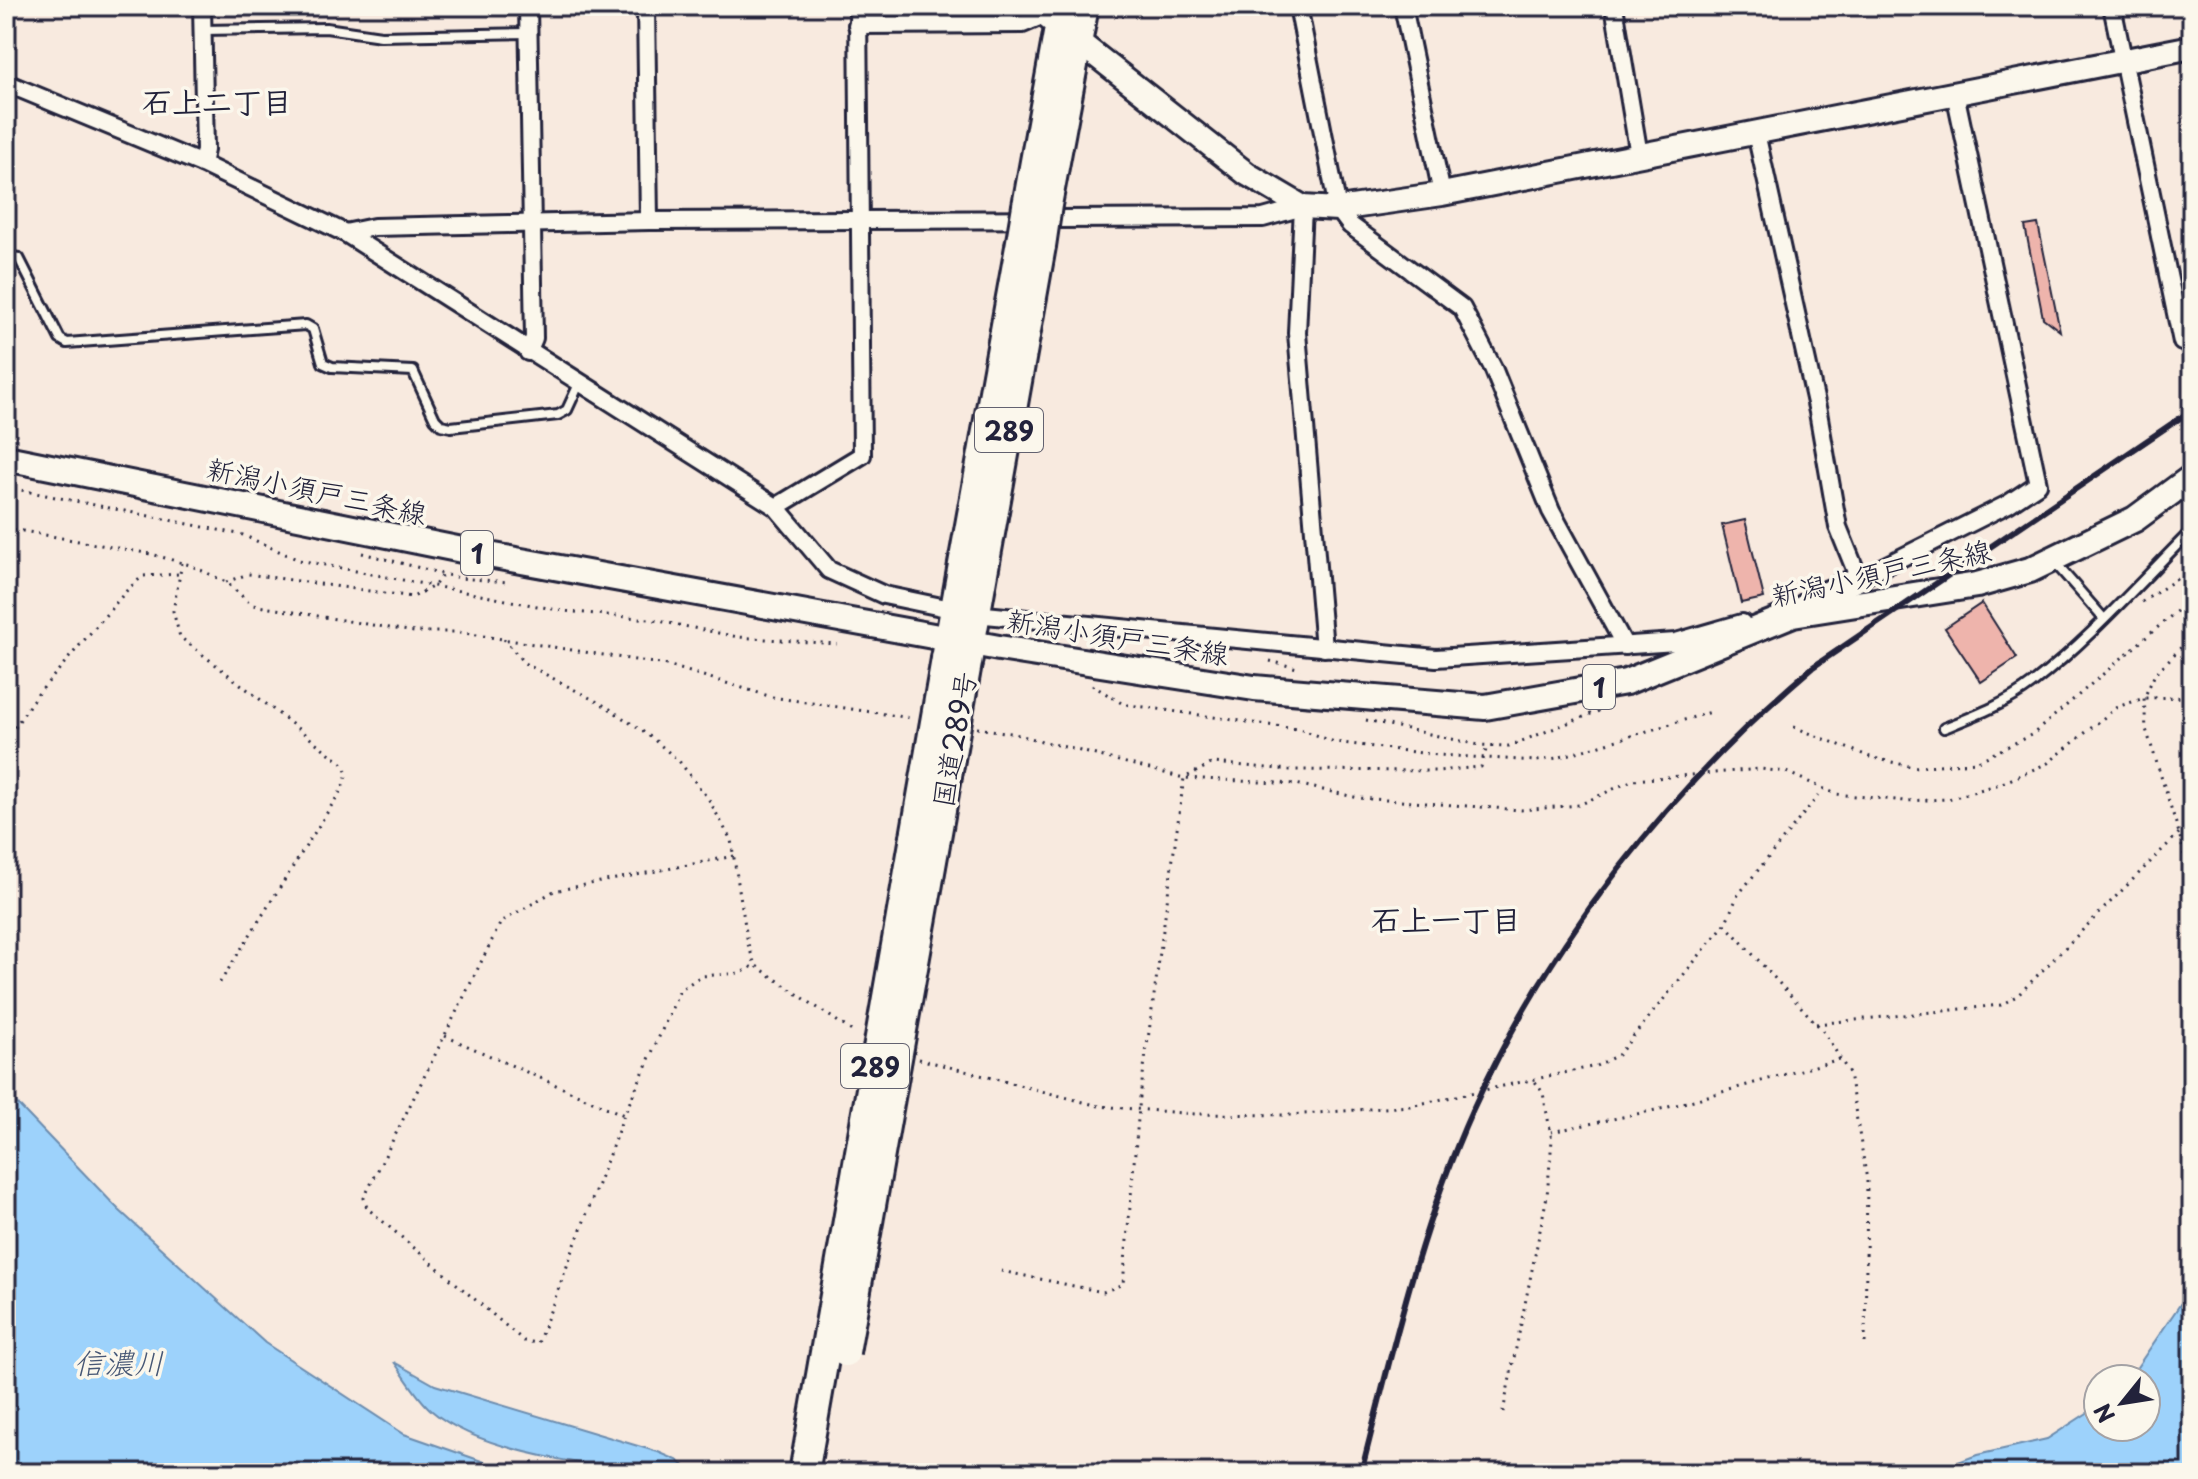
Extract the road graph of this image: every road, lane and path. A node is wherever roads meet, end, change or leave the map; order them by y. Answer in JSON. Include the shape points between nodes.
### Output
{"nodes":[{"id":1,"x":202,"y":6,"type":"edge"},
{"id":2,"x":528,"y":6,"type":"edge"},
{"id":3,"x":646,"y":6,"type":"edge"},
{"id":4,"x":858,"y":6,"type":"edge"},
{"id":5,"x":1084,"y":6,"type":"edge"},
{"id":6,"x":1298,"y":6,"type":"edge"},
{"id":7,"x":1403,"y":6,"type":"edge"},
{"id":8,"x":1614,"y":6,"type":"edge"},
{"id":9,"x":2112,"y":6,"type":"edge"},
{"id":10,"x":1056,"y":20,"type":"edge"},
{"id":11,"x":857,"y":25,"type":"junction"},
{"id":12,"x":202,"y":30,"type":"junction"},
{"id":13,"x":528,"y":33,"type":"junction"},
{"id":14,"x":2192,"y":47,"type":"edge"},
{"id":15,"x":2123,"y":60,"type":"junction"},
{"id":16,"x":6,"y":83,"type":"edge"},
{"id":17,"x":1955,"y":93,"type":"junction"},
{"id":18,"x":1756,"y":133,"type":"junction"},
{"id":19,"x":1639,"y":155,"type":"junction"},
{"id":20,"x":202,"y":164,"type":"junction"},
{"id":21,"x":1442,"y":194,"type":"junction"},
{"id":22,"x":1303,"y":207,"type":"junction"},
{"id":23,"x":1338,"y":209,"type":"junction"},
{"id":24,"x":859,"y":220,"type":"junction"},
{"id":25,"x":649,"y":221,"type":"junction"},
{"id":26,"x":532,"y":223,"type":"junction"},
{"id":27,"x":345,"y":233,"type":"junction"},
{"id":28,"x":6,"y":256,"type":"edge"},
{"id":29,"x":2182,"y":342,"type":"dead end"},
{"id":30,"x":528,"y":352,"type":"junction"},
{"id":31,"x":579,"y":384,"type":"junction"},
{"id":32,"x":6,"y":458,"type":"edge"},
{"id":33,"x":2192,"y":477,"type":"edge"},
{"id":34,"x":6,"y":487,"type":"edge"},
{"id":35,"x":776,"y":507,"type":"junction"},
{"id":36,"x":6,"y":528,"type":"edge"},
{"id":37,"x":2192,"y":530,"type":"edge"},
{"id":38,"x":2052,"y":559,"type":"junction"},
{"id":39,"x":182,"y":563,"type":"junction"},
{"id":40,"x":2192,"y":569,"type":"edge"},
{"id":41,"x":180,"y":574,"type":"junction"},
{"id":42,"x":443,"y":574,"type":"dead end"},
{"id":43,"x":1859,"y":579,"type":"junction"},
{"id":44,"x":226,"y":582,"type":"junction"},
{"id":45,"x":434,"y":586,"type":"junction"},
{"id":46,"x":2114,"y":608,"type":"junction"},
{"id":47,"x":964,"y":612,"type":"junction"},
{"id":48,"x":1793,"y":614,"type":"junction"},
{"id":49,"x":2104,"y":619,"type":"junction"},
{"id":50,"x":2192,"y":636,"type":"edge"},
{"id":51,"x":504,"y":639,"type":"junction"},
{"id":52,"x":837,"y":644,"type":"dead end"},
{"id":53,"x":1625,"y":646,"type":"junction"},
{"id":54,"x":1324,"y":648,"type":"junction"},
{"id":55,"x":958,"y":651,"type":"junction"},
{"id":56,"x":1083,"y":680,"type":"dead end"},
{"id":57,"x":2192,"y":691,"type":"edge"},
{"id":58,"x":2144,"y":698,"type":"junction"},
{"id":59,"x":1711,"y":712,"type":"dead end"},
{"id":60,"x":922,"y":720,"type":"dead end"},
{"id":61,"x":966,"y":726,"type":"dead end"},
{"id":62,"x":1944,"y":728,"type":"dead end"},
{"id":63,"x":6,"y":741,"type":"edge"},
{"id":64,"x":1487,"y":746,"type":"dead end"},
{"id":65,"x":1486,"y":758,"type":"junction"},
{"id":66,"x":1184,"y":778,"type":"junction"},
{"id":67,"x":1818,"y":796,"type":"dead end"},
{"id":68,"x":2192,"y":820,"type":"edge"},
{"id":69,"x":2179,"y":833,"type":"junction"},
{"id":70,"x":734,"y":856,"type":"junction"},
{"id":71,"x":2192,"y":888,"type":"edge"},
{"id":72,"x":1725,"y":924,"type":"junction"},
{"id":73,"x":755,"y":965,"type":"junction"},
{"id":74,"x":219,"y":984,"type":"dead end"},
{"id":75,"x":1816,"y":1024,"type":"junction"},
{"id":76,"x":445,"y":1036,"type":"junction"},
{"id":77,"x":869,"y":1039,"type":"dead end"},
{"id":78,"x":911,"y":1056,"type":"dead end"},
{"id":79,"x":1840,"y":1059,"type":"junction"},
{"id":80,"x":1534,"y":1080,"type":"junction"},
{"id":81,"x":1139,"y":1110,"type":"junction"},
{"id":82,"x":624,"y":1115,"type":"junction"},
{"id":83,"x":1551,"y":1132,"type":"junction"},
{"id":84,"x":1001,"y":1271,"type":"dead end"},
{"id":85,"x":1865,"y":1344,"type":"dead end"},
{"id":86,"x":1503,"y":1412,"type":"dead end"},
{"id":87,"x":804,"y":1473,"type":"edge"},
{"id":88,"x":823,"y":1473,"type":"edge"}],
"edges":[{"from":1,"to":12,"type":"street"},
{"from":2,"to":13,"type":"street"},
{"from":3,"to":25,"type":"street"},
{"from":4,"to":11,"type":"street"},
{"from":5,"to":10,"type":"highway","name":"国道289号","number":"289"},
{"from":6,"to":23,"type":"street"},
{"from":7,"to":21,"type":"street"},
{"from":8,"to":19,"type":"street"},
{"from":9,"to":15,"type":"street"},
{"from":10,"to":11,"type":"street"},
{"from":10,"to":22,"type":"street","via":[[1247,174]]},
{"from":10,"to":47,"type":"highway","name":"国道289号","number":"289","bridge":true,"via":[[1037,206]]},
{"from":11,"to":24,"type":"street"},
{"from":12,"to":13,"type":"lane","via":[[326,28],[381,36]]},
{"from":12,"to":20,"type":"street"},
{"from":13,"to":26,"type":"street"},
{"from":14,"to":15,"type":"street"},
{"from":15,"to":17,"type":"street"},
{"from":15,"to":29,"type":"street"},
{"from":16,"to":20,"type":"street"},
{"from":17,"to":18,"type":"street"},
{"from":17,"to":43,"type":"street","via":[[2038,484]]},
{"from":18,"to":19,"type":"street"},
{"from":18,"to":43,"type":"street","via":[[1838,527]]},
{"from":19,"to":21,"type":"street"},
{"from":20,"to":27,"type":"street"},
{"from":21,"to":23,"type":"street"},
{"from":22,"to":23,"type":"street"},
{"from":22,"to":24,"type":"street","via":[[1263,218]]},
{"from":22,"to":54,"type":"street","via":[[1297,333]]},
{"from":23,"to":53,"type":"street","via":[[1350,225],[1462,308],[1493,368],[1551,511]]},
{"from":24,"to":25,"type":"street"},
{"from":24,"to":35,"type":"street","via":[[862,455]]},
{"from":25,"to":26,"type":"street"},
{"from":26,"to":27,"type":"street","via":[[374,227]]},
{"from":26,"to":30,"type":"street","via":[[534,338]]},
{"from":27,"to":30,"type":"street"},
{"from":28,"to":31,"type":"lane","via":[[19,258],[60,339],[67,343],[306,325],[313,329],[323,363],[332,367],[413,371],[435,419],[451,427],[558,415],[567,410]]},
{"from":30,"to":31,"type":"street"},
{"from":31,"to":35,"type":"street"},
{"from":32,"to":55,"type":"main road","name":"新潟小須戸三条線","number":"1"},
{"from":33,"to":38,"type":"main road","name":"新潟小須戸三条線","number":"1","via":[[2135,519]]},
{"from":34,"to":45,"type":"path","via":[[243,535],[299,560]]},
{"from":35,"to":47,"type":"street","via":[[829,570],[884,595]]},
{"from":36,"to":39,"type":"path"},
{"from":37,"to":46,"type":"lane"},
{"from":38,"to":48,"type":"main road","name":"新潟小須戸三条線","number":"1","via":[[1977,585]]},
{"from":38,"to":49,"type":"lane"},
{"from":39,"to":41,"type":"path"},
{"from":39,"to":44,"type":"path"},
{"from":40,"to":46,"type":"path","via":[[2147,600]]},
{"from":41,"to":63,"type":"path","via":[[143,576],[128,589],[32,701]]},
{"from":41,"to":74,"type":"path","via":[[173,611],[180,637],[342,763],[347,773],[342,789]]},
{"from":42,"to":45,"type":"path"},
{"from":43,"to":48,"type":"street"},
{"from":44,"to":45,"type":"path","via":[[248,574],[413,597]]},
{"from":44,"to":51,"type":"path","via":[[252,605],[414,632]]},
{"from":45,"to":52,"type":"path","via":[[738,637]]},
{"from":46,"to":49,"type":"lane"},
{"from":47,"to":54,"type":"street"},
{"from":47,"to":55,"type":"highway","name":"国道289号","number":"289"},
{"from":48,"to":53,"type":"street","via":[[1676,642]]},
{"from":48,"to":55,"type":"main road","name":"新潟小須戸三条線","number":"1","via":[[1626,682],[1485,707],[1254,688]]},
{"from":49,"to":62,"type":"lane","via":[[2031,685]]},
{"from":50,"to":58,"type":"path","via":[[2155,674]]},
{"from":51,"to":60,"type":"path","via":[[667,665],[772,697]]},
{"from":51,"to":70,"type":"path","via":[[524,663],[607,707],[679,761],[709,800]]},
{"from":53,"to":54,"type":"street","via":[[1436,658]]},
{"from":55,"to":87,"type":"highway","name":"国道289号","number":"289","bridge":true},
{"from":55,"to":88,"type":"highway","name":"国道289号","number":"289","bridge":true},
{"from":56,"to":65,"type":"path","via":[[1123,704],[1303,730],[1334,742]]},
{"from":57,"to":58,"type":"path","via":[[2167,700]]},
{"from":58,"to":66,"type":"path","via":[[2117,707],[2048,763],[1948,799],[1836,794],[1786,772],[1760,769],[1633,780],[1579,805],[1521,810],[1359,798],[1296,784]]},
{"from":58,"to":69,"type":"path","via":[[2146,729]]},
{"from":59,"to":65,"type":"path","via":[[1557,758]]},
{"from":61,"to":66,"type":"path"},
{"from":64,"to":65,"type":"path"},
{"from":65,"to":66,"type":"path","via":[[1481,767],[1438,771],[1290,770],[1213,763]]},
{"from":66,"to":81,"type":"path"},
{"from":67,"to":72,"type":"path","via":[[1738,895]]},
{"from":68,"to":69,"type":"path"},
{"from":69,"to":71,"type":"path"},
{"from":69,"to":75,"type":"path","via":[[2018,995],[2001,1005]]},
{"from":70,"to":73,"type":"path"},
{"from":70,"to":76,"type":"path","via":[[566,887],[514,911],[501,922]]},
{"from":72,"to":75,"type":"path"},
{"from":72,"to":80,"type":"path","via":[[1618,1055],[1596,1066]]},
{"from":73,"to":77,"type":"path"},
{"from":73,"to":82,"type":"path","via":[[741,973],[701,976],[680,990]]},
{"from":75,"to":79,"type":"path"},
{"from":76,"to":82,"type":"path"},
{"from":76,"to":82,"type":"path","via":[[364,1198],[367,1208],[524,1341],[538,1343]]},
{"from":78,"to":81,"type":"path","via":[[1099,1106]]},
{"from":79,"to":83,"type":"path","via":[[1665,1108]]},
{"from":79,"to":85,"type":"path","via":[[1855,1093],[1867,1180]]},
{"from":80,"to":81,"type":"path","via":[[1410,1106],[1290,1115]]},
{"from":80,"to":83,"type":"path","via":[[1543,1093]]},
{"from":81,"to":84,"type":"path","via":[[1123,1284],[1103,1292]]},
{"from":83,"to":86,"type":"path","via":[[1547,1196]]}]}
